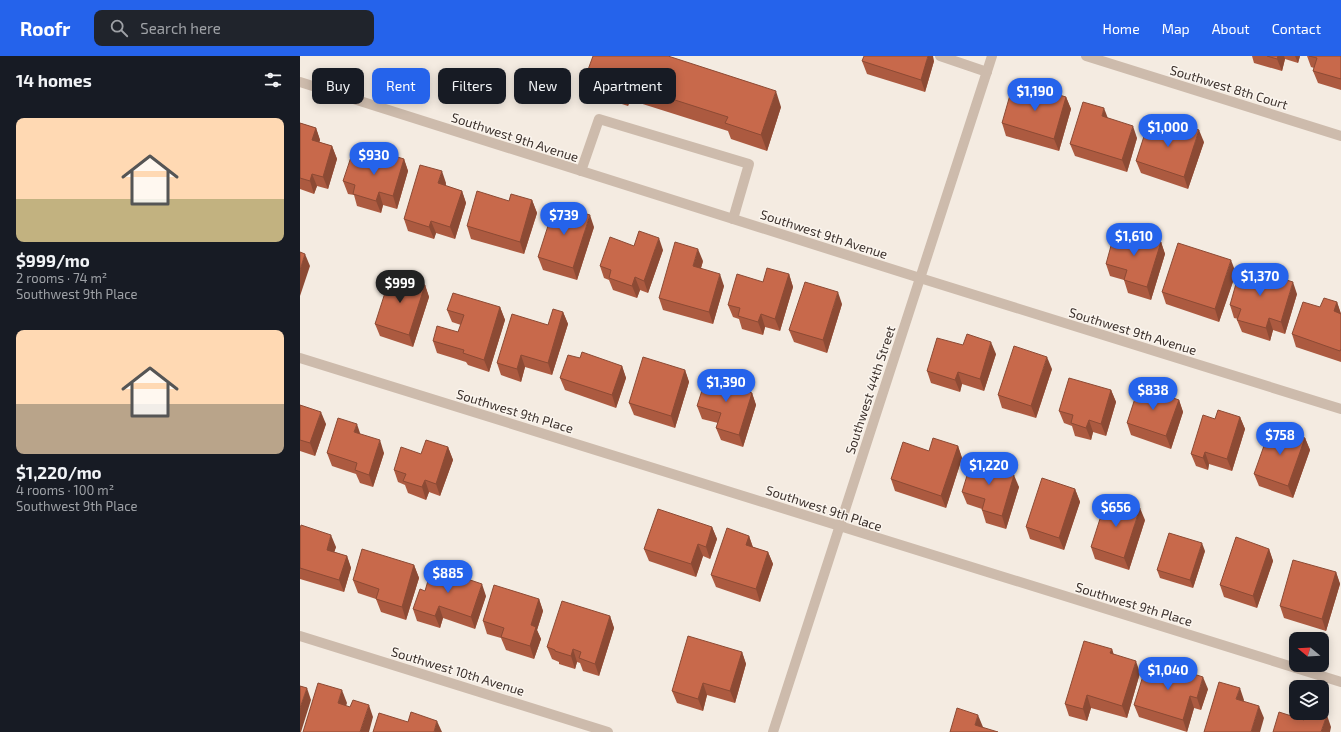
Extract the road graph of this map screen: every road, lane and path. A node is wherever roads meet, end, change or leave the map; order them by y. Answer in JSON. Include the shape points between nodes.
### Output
{"nodes":[{"id":1,"x":940,"y":56,"type":"edge"},
{"id":2,"x":992,"y":56,"type":"edge"},
{"id":3,"x":1086,"y":56,"type":"edge"},
{"id":4,"x":987,"y":72,"type":"junction"},
{"id":5,"x":300,"y":82,"type":"edge"},
{"id":6,"x":1341,"y":136,"type":"edge"},
{"id":7,"x":581,"y":171,"type":"junction"},
{"id":8,"x":733,"y":219,"type":"junction"},
{"id":9,"x":920,"y":278,"type":"junction"},
{"id":10,"x":300,"y":358,"type":"edge"},
{"id":11,"x":1341,"y":409,"type":"edge"},
{"id":12,"x":840,"y":526,"type":"junction"},
{"id":13,"x":300,"y":636,"type":"edge"},
{"id":14,"x":1341,"y":682,"type":"edge"},
{"id":15,"x":608,"y":732,"type":"edge"},
{"id":16,"x":773,"y":732,"type":"edge"}],
"edges":[{"from":1,"to":4,"type":"street"},
{"from":2,"to":4,"type":"street","name":"Southwest 44th Street"},
{"from":3,"to":6,"type":"street","name":"Southwest 8th Court"},
{"from":4,"to":9,"type":"street","name":"Southwest 44th Street"},
{"from":5,"to":7,"type":"street","name":"Southwest 9th Avenue"},
{"from":7,"to":8,"type":"street","name":"Southwest 9th Avenue"},
{"from":7,"to":8,"type":"street","via":[[599,118],[749,164]]},
{"from":8,"to":9,"type":"street","name":"Southwest 9th Avenue"},
{"from":9,"to":11,"type":"street","name":"Southwest 9th Avenue"},
{"from":9,"to":12,"type":"street","name":"Southwest 44th Street"},
{"from":10,"to":12,"type":"street","name":"Southwest 9th Place"},
{"from":12,"to":14,"type":"street","name":"Southwest 9th Place"},
{"from":12,"to":16,"type":"street","name":"Southwest 44th Street"},
{"from":13,"to":15,"type":"street","name":"Southwest 10th Avenue"}]}
